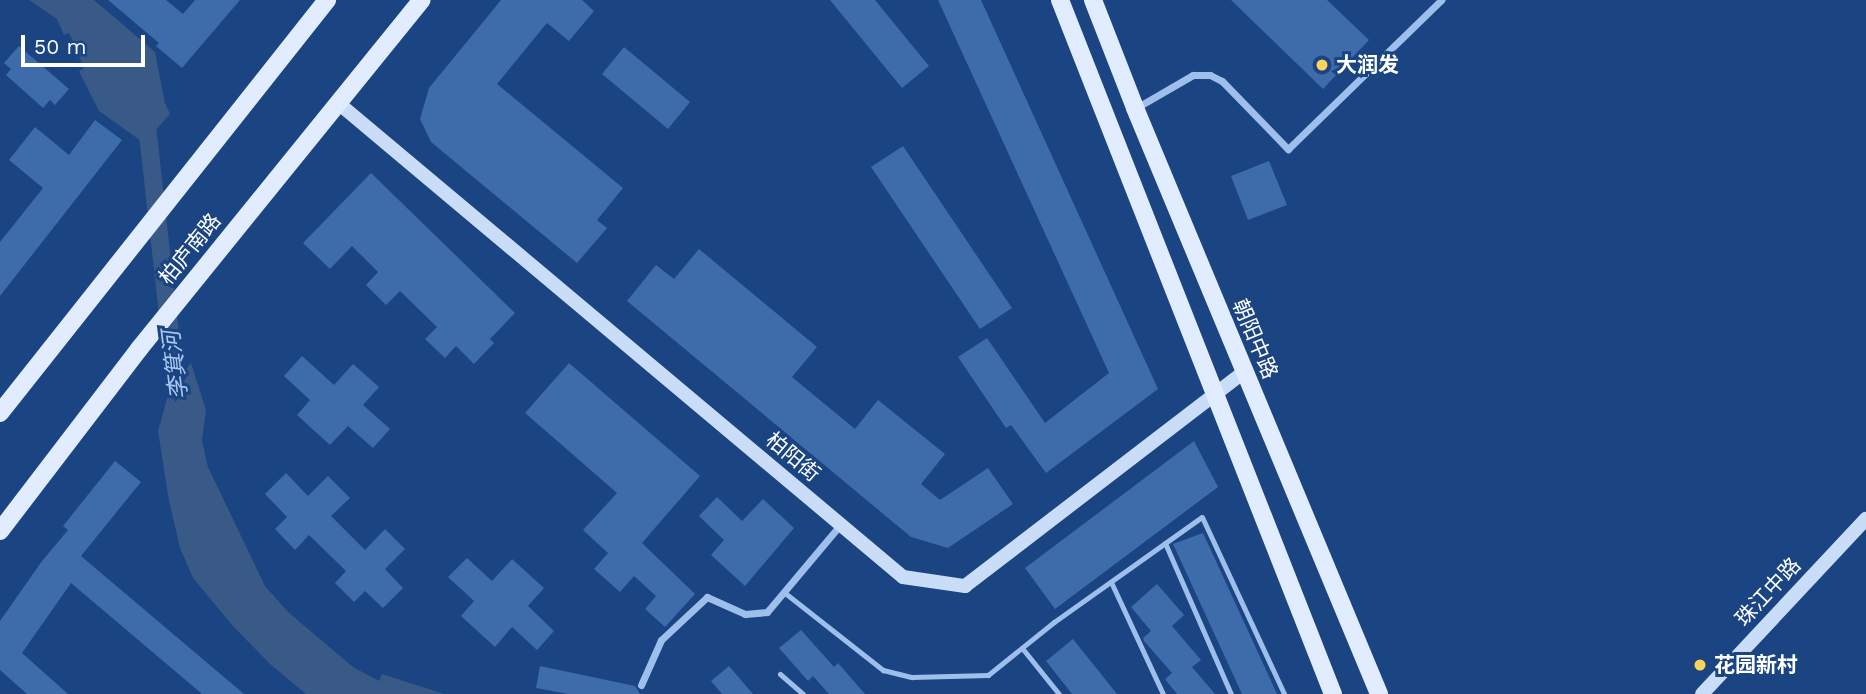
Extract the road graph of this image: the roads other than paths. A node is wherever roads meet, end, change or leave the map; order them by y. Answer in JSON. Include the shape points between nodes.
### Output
{"nodes":[{"id":1,"x":327,"y":0,"type":"edge"},
{"id":2,"x":422,"y":0,"type":"edge"},
{"id":3,"x":1059,"y":0,"type":"edge"},
{"id":4,"x":1093,"y":0,"type":"edge"},
{"id":5,"x":1441,"y":0,"type":"edge"},
{"id":6,"x":337,"y":102,"type":"junction"},
{"id":7,"x":1135,"y":108,"type":"junction"},
{"id":8,"x":1244,"y":372,"type":"junction"},
{"id":9,"x":1214,"y":395,"type":"junction"},
{"id":10,"x":0,"y":413,"type":"edge"},
{"id":11,"x":1866,"y":519,"type":"edge"},
{"id":12,"x":840,"y":524,"type":"junction"},
{"id":13,"x":0,"y":531,"type":"edge"},
{"id":14,"x":1165,"y":543,"type":"junction"},
{"id":15,"x":1111,"y":582,"type":"junction"},
{"id":16,"x":785,"y":593,"type":"junction"},
{"id":17,"x":1022,"y":648,"type":"junction"},
{"id":18,"x":780,"y":674,"type":"dead end"},
{"id":19,"x":641,"y":685,"type":"dead end"},
{"id":20,"x":803,"y":694,"type":"edge"},
{"id":21,"x":1059,"y":694,"type":"edge"},
{"id":22,"x":1163,"y":694,"type":"edge"},
{"id":23,"x":1231,"y":694,"type":"edge"},
{"id":24,"x":1284,"y":694,"type":"edge"},
{"id":25,"x":1332,"y":694,"type":"edge"},
{"id":26,"x":1379,"y":694,"type":"edge"},
{"id":27,"x":1702,"y":694,"type":"edge"}],
"edges":[{"from":1,"to":10,"type":"main road"},
{"from":2,"to":6,"type":"main road","name":"柏庐南路"},
{"from":3,"to":9,"type":"main road"},
{"from":4,"to":7,"type":"main road","name":"朝阳中路"},
{"from":5,"to":7,"type":"street","via":[[1288,149],[1222,81],[1210,75],[1194,75]]},
{"from":6,"to":12,"type":"street","name":"柏阳街"},
{"from":6,"to":13,"type":"main road","name":"柏庐南路"},
{"from":7,"to":8,"type":"main road","name":"朝阳中路"},
{"from":8,"to":9,"type":"street","name":"柏阳街"},
{"from":8,"to":26,"type":"main road","name":"朝阳中路"},
{"from":9,"to":12,"type":"street","name":"柏阳街","via":[[965,586],[903,577]]},
{"from":9,"to":25,"type":"main road"},
{"from":11,"to":27,"type":"street","name":"珠江中路"},
{"from":12,"to":16,"type":"street"},
{"from":14,"to":15,"type":"lane"},
{"from":14,"to":23,"type":"lane"},
{"from":14,"to":24,"type":"lane","via":[[1202,517]]},
{"from":15,"to":17,"type":"lane"},
{"from":15,"to":22,"type":"lane"},
{"from":16,"to":17,"type":"lane","via":[[883,670],[912,677],[988,676]]},
{"from":16,"to":19,"type":"street","via":[[766,612],[745,614],[707,597],[660,639]]},
{"from":17,"to":21,"type":"lane"},
{"from":18,"to":20,"type":"lane"}]}
